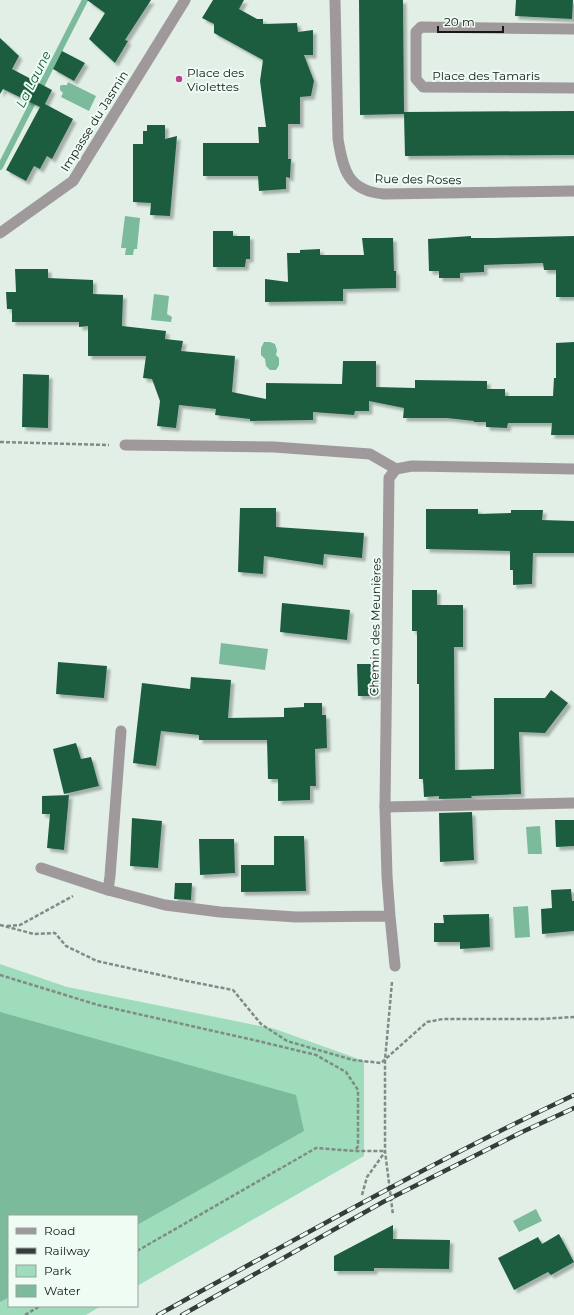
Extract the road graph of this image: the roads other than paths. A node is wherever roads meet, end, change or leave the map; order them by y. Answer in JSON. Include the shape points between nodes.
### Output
{"nodes":[{"id":1,"x":185,"y":0,"type":"edge"},
{"id":2,"x":335,"y":0,"type":"edge"},
{"id":3,"x":574,"y":29,"type":"edge"},
{"id":4,"x":574,"y":88,"type":"edge"},
{"id":5,"x":574,"y":191,"type":"edge"},
{"id":6,"x":0,"y":233,"type":"edge"},
{"id":7,"x":125,"y":445,"type":"road end"},
{"id":8,"x":396,"y":468,"type":"junction"},
{"id":9,"x":574,"y":469,"type":"edge"},
{"id":10,"x":121,"y":730,"type":"dead end"},
{"id":11,"x":574,"y":803,"type":"edge"},
{"id":12,"x":385,"y":807,"type":"junction"},
{"id":13,"x":41,"y":868,"type":"dead end"},
{"id":14,"x":108,"y":890,"type":"junction"},
{"id":15,"x":390,"y":916,"type":"junction"},
{"id":16,"x":395,"y":966,"type":"road end"}],
"edges":[{"from":1,"to":6,"type":"street","name":"Impasse du Jasmin","via":[[73,181]]},
{"from":2,"to":5,"type":"street","name":"Rue des Roses","via":[[338,139],[341,159],[354,183],[364,190],[384,194]]},
{"from":3,"to":4,"type":"street","name":"Place des Tamaris","via":[[421,27],[416,32],[416,79],[423,87]]},
{"from":7,"to":8,"type":"street","via":[[274,447],[370,454]]},
{"from":8,"to":9,"type":"street","via":[[412,466]]},
{"from":8,"to":12,"type":"street","name":"Chemin des Meunières","via":[[389,478]]},
{"from":10,"to":14,"type":"street"},
{"from":11,"to":12,"type":"street"},
{"from":12,"to":15,"type":"street","name":"Chemin des Meunières"},
{"from":13,"to":14,"type":"street"},
{"from":14,"to":15,"type":"street","via":[[165,905],[220,912],[296,917]]},
{"from":15,"to":16,"type":"street","name":"Chemin des Meunières"}]}
